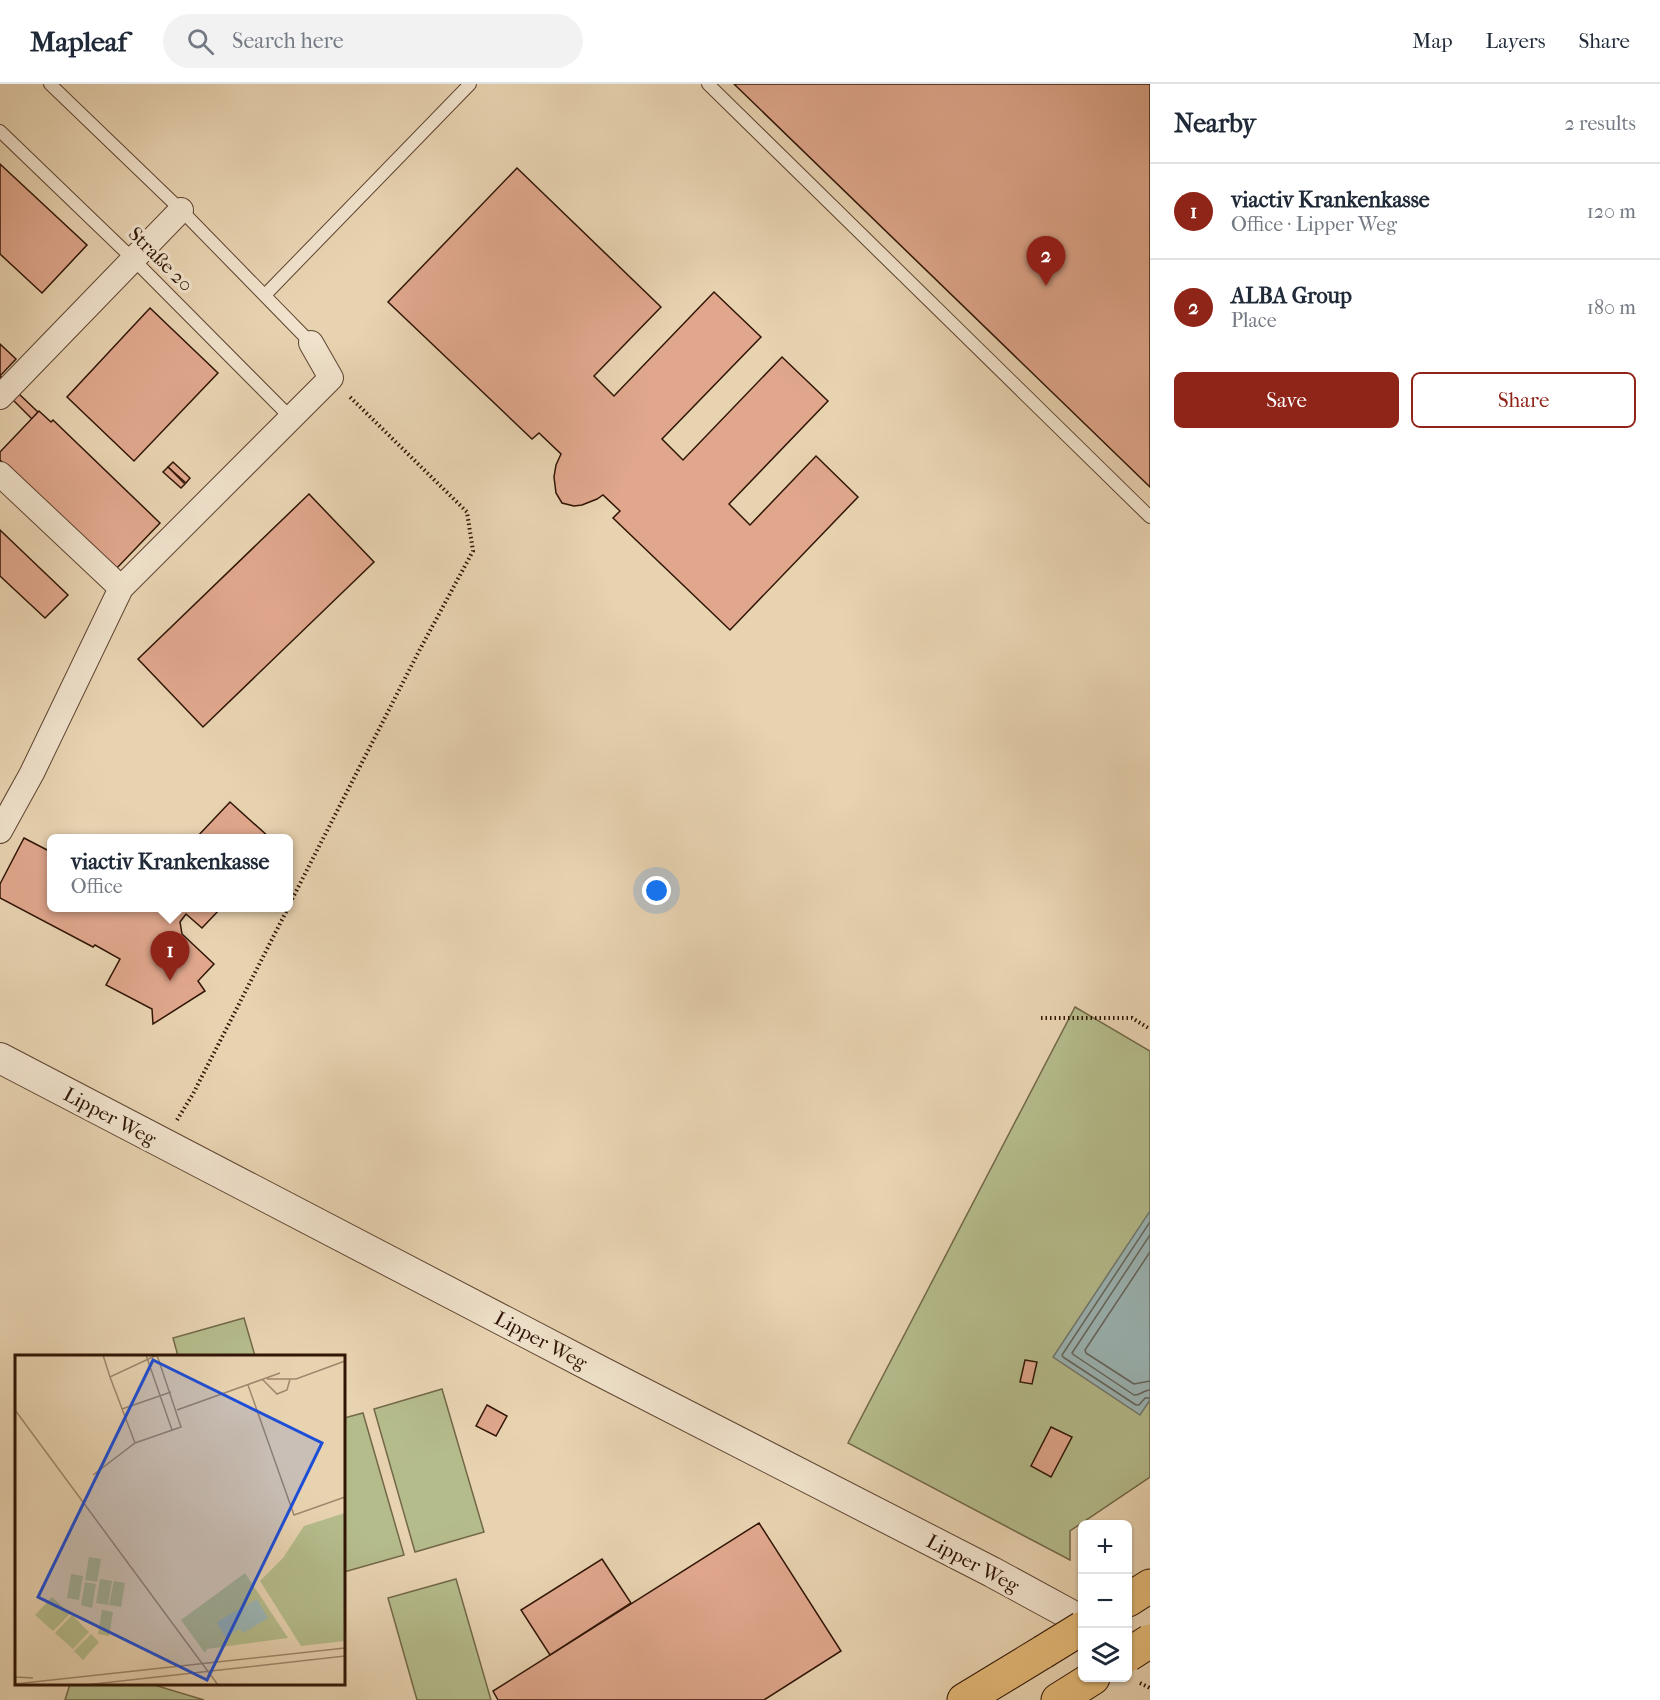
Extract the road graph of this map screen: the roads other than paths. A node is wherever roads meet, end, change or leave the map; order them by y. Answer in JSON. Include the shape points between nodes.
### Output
{"nodes":[{"id":1,"x":50,"y":84,"type":"edge"},
{"id":2,"x":470,"y":84,"type":"edge"},
{"id":3,"x":708,"y":84,"type":"edge"},
{"id":4,"x":0,"y":131,"type":"edge"},
{"id":5,"x":181,"y":210,"type":"junction"},
{"id":6,"x":133,"y":259,"type":"junction"},
{"id":7,"x":265,"y":295,"type":"junction"},
{"id":8,"x":311,"y":343,"type":"joint"},
{"id":9,"x":0,"y":397,"type":"edge"},
{"id":10,"x":291,"y":418,"type":"junction"},
{"id":11,"x":0,"y":474,"type":"edge"},
{"id":12,"x":1150,"y":517,"type":"edge"},
{"id":13,"x":121,"y":588,"type":"junction"},
{"id":14,"x":0,"y":831,"type":"edge"},
{"id":15,"x":0,"y":1058,"type":"edge"},
{"id":16,"x":1078,"y":1618,"type":"edge"},
{"id":17,"x":1078,"y":1631,"type":"edge"},
{"id":18,"x":1150,"y":1641,"type":"edge"},
{"id":19,"x":1132,"y":1648,"type":"edge"},
{"id":20,"x":1132,"y":1652,"type":"edge"},
{"id":21,"x":1150,"y":1658,"type":"edge"},
{"id":22,"x":1087,"y":1682,"type":"edge"},
{"id":23,"x":964,"y":1700,"type":"edge"},
{"id":24,"x":1058,"y":1700,"type":"edge"}],
"edges":[{"from":1,"to":5,"type":"lane"},
{"from":2,"to":7,"type":"lane"},
{"from":3,"to":12,"type":"lane"},
{"from":4,"to":6,"type":"lane","name":"Straße 20"},
{"from":5,"to":6,"type":"street"},
{"from":5,"to":7,"type":"lane"},
{"from":6,"to":9,"type":"street"},
{"from":6,"to":10,"type":"lane","name":"Straße 20"},
{"from":7,"to":8,"type":"lane"},
{"from":8,"to":10,"type":"street","via":[[331,378]]},
{"from":10,"to":13,"type":"street"},
{"from":11,"to":13,"type":"street"},
{"from":13,"to":14,"type":"street"},
{"from":15,"to":16,"type":"street","name":"Lipper Weg"},
{"from":17,"to":23,"type":"highway","bridge":true},
{"from":18,"to":20,"type":"highway","bridge":true},
{"from":19,"to":21,"type":"street"},
{"from":22,"to":24,"type":"highway"}]}
